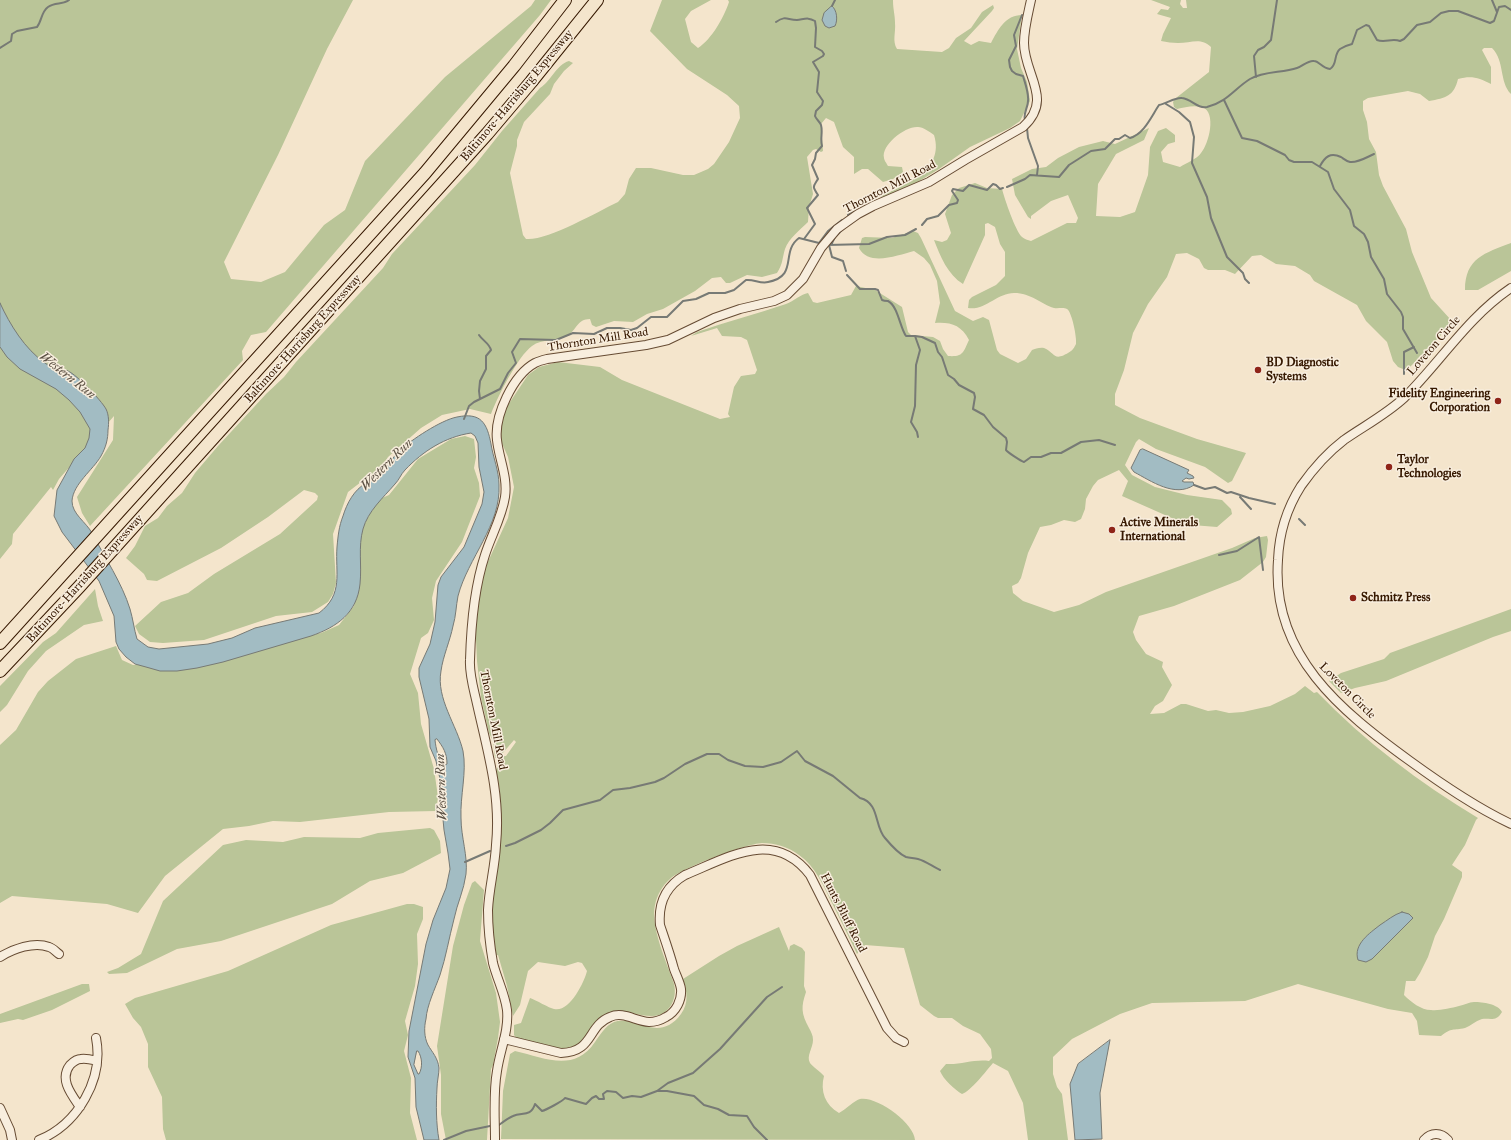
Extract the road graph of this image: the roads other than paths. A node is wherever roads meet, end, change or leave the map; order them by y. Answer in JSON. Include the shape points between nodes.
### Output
{"nodes":[{"id":1,"x":565,"y":0,"type":"edge"},
{"id":2,"x":597,"y":0,"type":"edge"},
{"id":3,"x":1031,"y":0,"type":"edge"},
{"id":4,"x":1511,"y":288,"type":"edge"},
{"id":5,"x":0,"y":643,"type":"edge"},
{"id":6,"x":0,"y":671,"type":"edge"},
{"id":7,"x":1511,"y":824,"type":"edge"},
{"id":8,"x":60,"y":954,"type":"dead end"},
{"id":9,"x":0,"y":956,"type":"edge"},
{"id":10,"x":96,"y":1038,"type":"dead end"},
{"id":11,"x":504,"y":1039,"type":"junction"},
{"id":12,"x":904,"y":1042,"type":"dead end"},
{"id":13,"x":97,"y":1061,"type":"junction"},
{"id":14,"x":80,"y":1107,"type":"junction"},
{"id":15,"x":0,"y":1108,"type":"edge"},
{"id":16,"x":12,"y":1140,"type":"edge"},
{"id":17,"x":39,"y":1140,"type":"edge"},
{"id":18,"x":495,"y":1140,"type":"edge"},
{"id":19,"x":1424,"y":1140,"type":"edge"},
{"id":20,"x":1448,"y":1140,"type":"edge"}],
"edges":[{"from":1,"to":5,"type":"highway","name":"Baltimore-Harrisburg Expressway","via":[[425,173]]},
{"from":2,"to":6,"type":"highway","name":"Baltimore-Harrisburg Expressway","via":[[487,134],[79,587]]},
{"from":3,"to":11,"type":"street","name":"Thornton Mill Road","via":[[1024,44],[1037,104],[1035,113],[1023,127],[929,182],[873,206],[837,228],[821,248],[803,279],[787,296],[714,318],[668,340],[535,363],[520,377],[504,401],[496,429],[505,476],[505,496],[475,594],[470,662],[472,682],[489,756],[497,816],[488,909],[489,938],[494,965],[507,1009]]},
{"from":4,"to":7,"type":"street","name":"Loveton Circle","via":[[1473,319],[1400,401],[1337,446],[1319,463],[1301,487],[1289,510],[1281,536],[1277,568],[1279,597],[1286,625],[1300,657],[1325,689],[1384,742],[1465,800]]},
{"from":8,"to":9,"type":"street","via":[[49,947],[37,945]]},
{"from":10,"to":13,"type":"street"},
{"from":11,"to":12,"type":"street","name":"Hunts Bluff Road","via":[[569,1053],[581,1048],[598,1026],[610,1016],[619,1014],[656,1022],[670,1015],[678,1004],[681,989],[660,925],[659,916],[666,891],[686,875],[741,852],[762,849],[790,856],[810,875],[887,1028]]},
{"from":11,"to":18,"type":"street","name":"Thornton Mill Road","via":[[494,1092]]},
{"from":13,"to":14,"type":"street","via":[[95,1075]]},
{"from":13,"to":14,"type":"street","via":[[82,1059],[73,1062],[66,1071],[64,1078]]},
{"from":14,"to":17,"type":"street","via":[[59,1128]]},
{"from":15,"to":16,"type":"street"},
{"from":19,"to":20,"type":"street","via":[[1434,1134]]}]}
